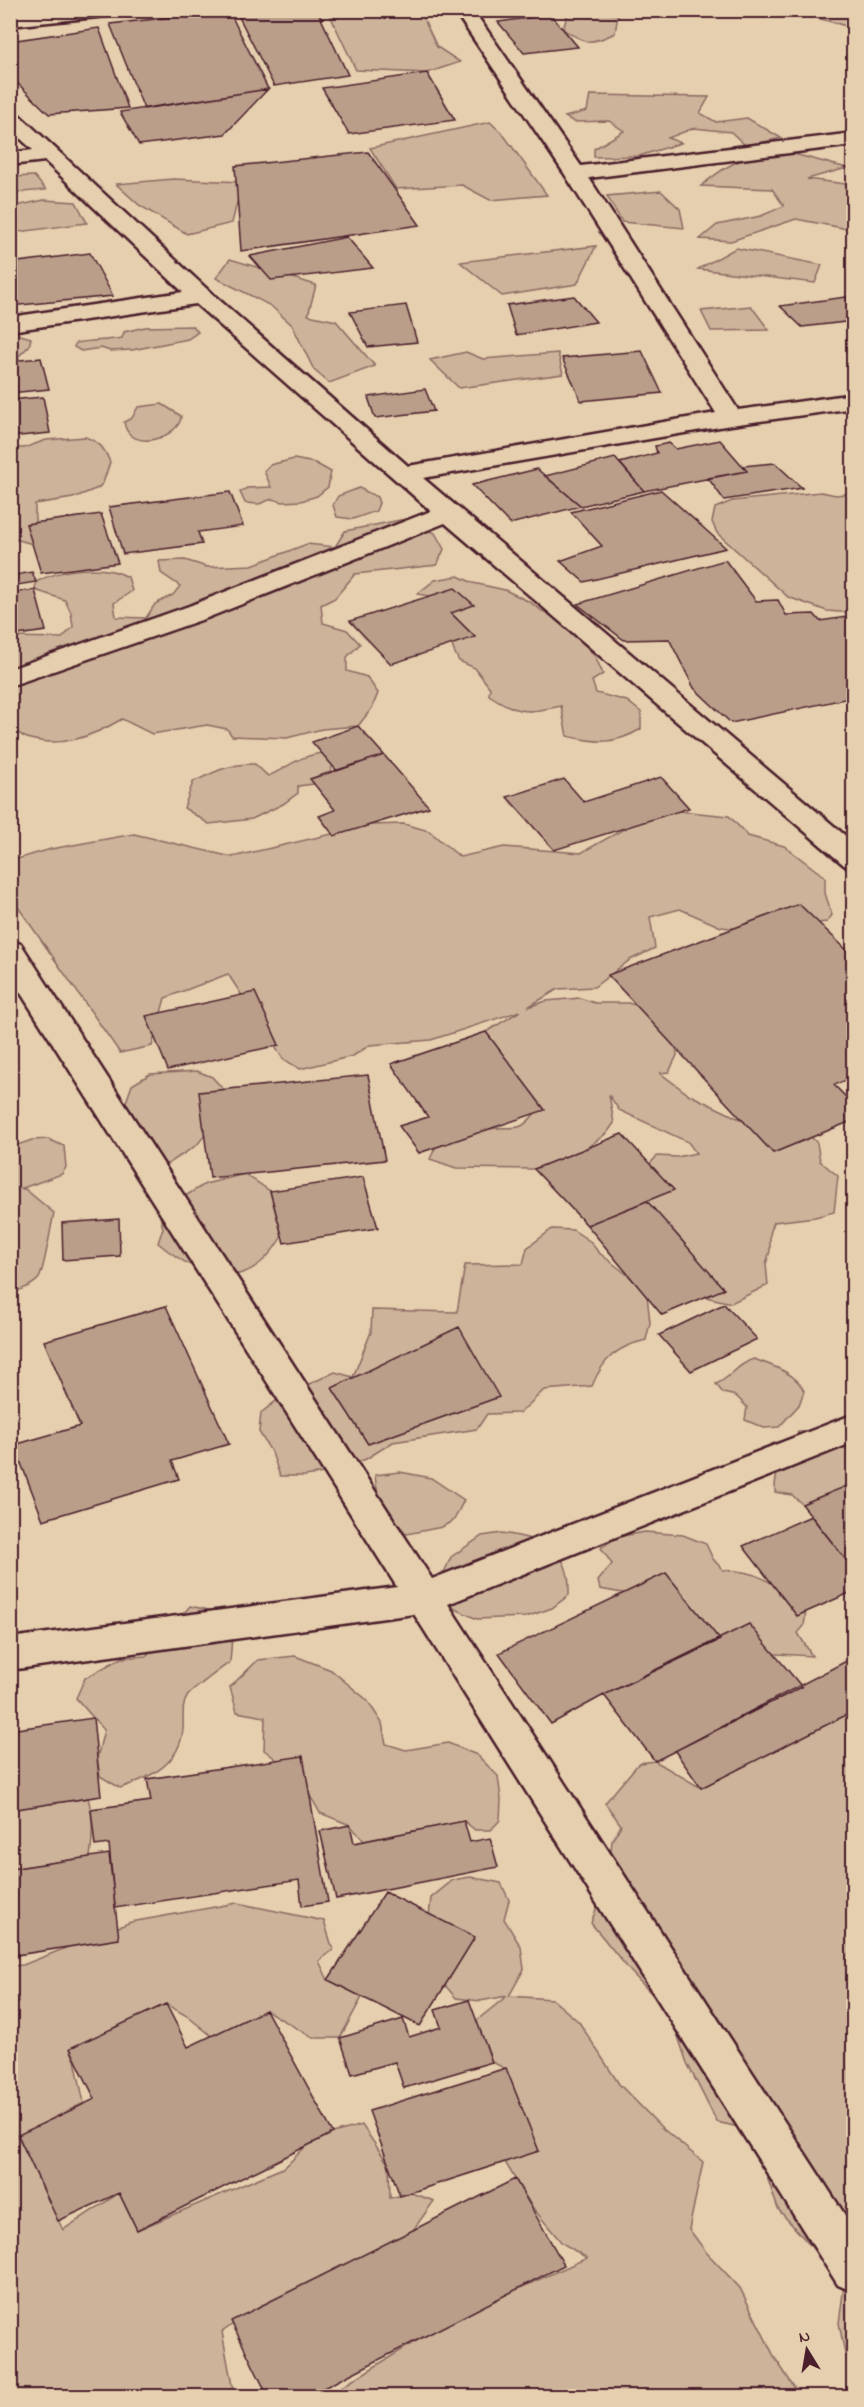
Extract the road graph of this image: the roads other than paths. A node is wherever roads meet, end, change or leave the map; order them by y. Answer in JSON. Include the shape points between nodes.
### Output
{"nodes":[{"id":1,"x":108,"y":10,"type":"edge"},
{"id":2,"x":463,"y":10,"type":"edge"},
{"id":3,"x":10,"y":20,"type":"edge"},
{"id":4,"x":10,"y":117,"type":"edge"},
{"id":5,"x":854,"y":139,"type":"edge"},
{"id":6,"x":51,"y":154,"type":"junction"},
{"id":7,"x":10,"y":159,"type":"edge"},
{"id":8,"x":575,"y":173,"type":"junction"},
{"id":9,"x":201,"y":296,"type":"junction"},
{"id":10,"x":10,"y":324,"type":"edge"},
{"id":11,"x":854,"y":401,"type":"edge"},
{"id":12,"x":731,"y":418,"type":"junction"},
{"id":13,"x":403,"y":474,"type":"junction"},
{"id":14,"x":448,"y":513,"type":"junction"},
{"id":15,"x":10,"y":678,"type":"edge"},
{"id":16,"x":854,"y":859,"type":"edge"},
{"id":17,"x":10,"y":951,"type":"edge"},
{"id":18,"x":854,"y":1427,"type":"edge"},
{"id":19,"x":424,"y":1598,"type":"junction"},
{"id":20,"x":10,"y":1654,"type":"edge"},
{"id":21,"x":854,"y":2271,"type":"edge"}],
"edges":[{"from":1,"to":3,"type":"street"},
{"from":2,"to":8,"type":"street"},
{"from":4,"to":6,"type":"street"},
{"from":5,"to":8,"type":"street"},
{"from":6,"to":7,"type":"street"},
{"from":6,"to":9,"type":"street"},
{"from":8,"to":12,"type":"street"},
{"from":9,"to":10,"type":"street"},
{"from":9,"to":13,"type":"street"},
{"from":11,"to":12,"type":"street"},
{"from":12,"to":13,"type":"street"},
{"from":13,"to":14,"type":"street"},
{"from":14,"to":15,"type":"street","via":[[198,612]]},
{"from":14,"to":16,"type":"street"},
{"from":17,"to":19,"type":"street"},
{"from":18,"to":19,"type":"street"},
{"from":19,"to":20,"type":"street"},
{"from":19,"to":21,"type":"street"}]}
